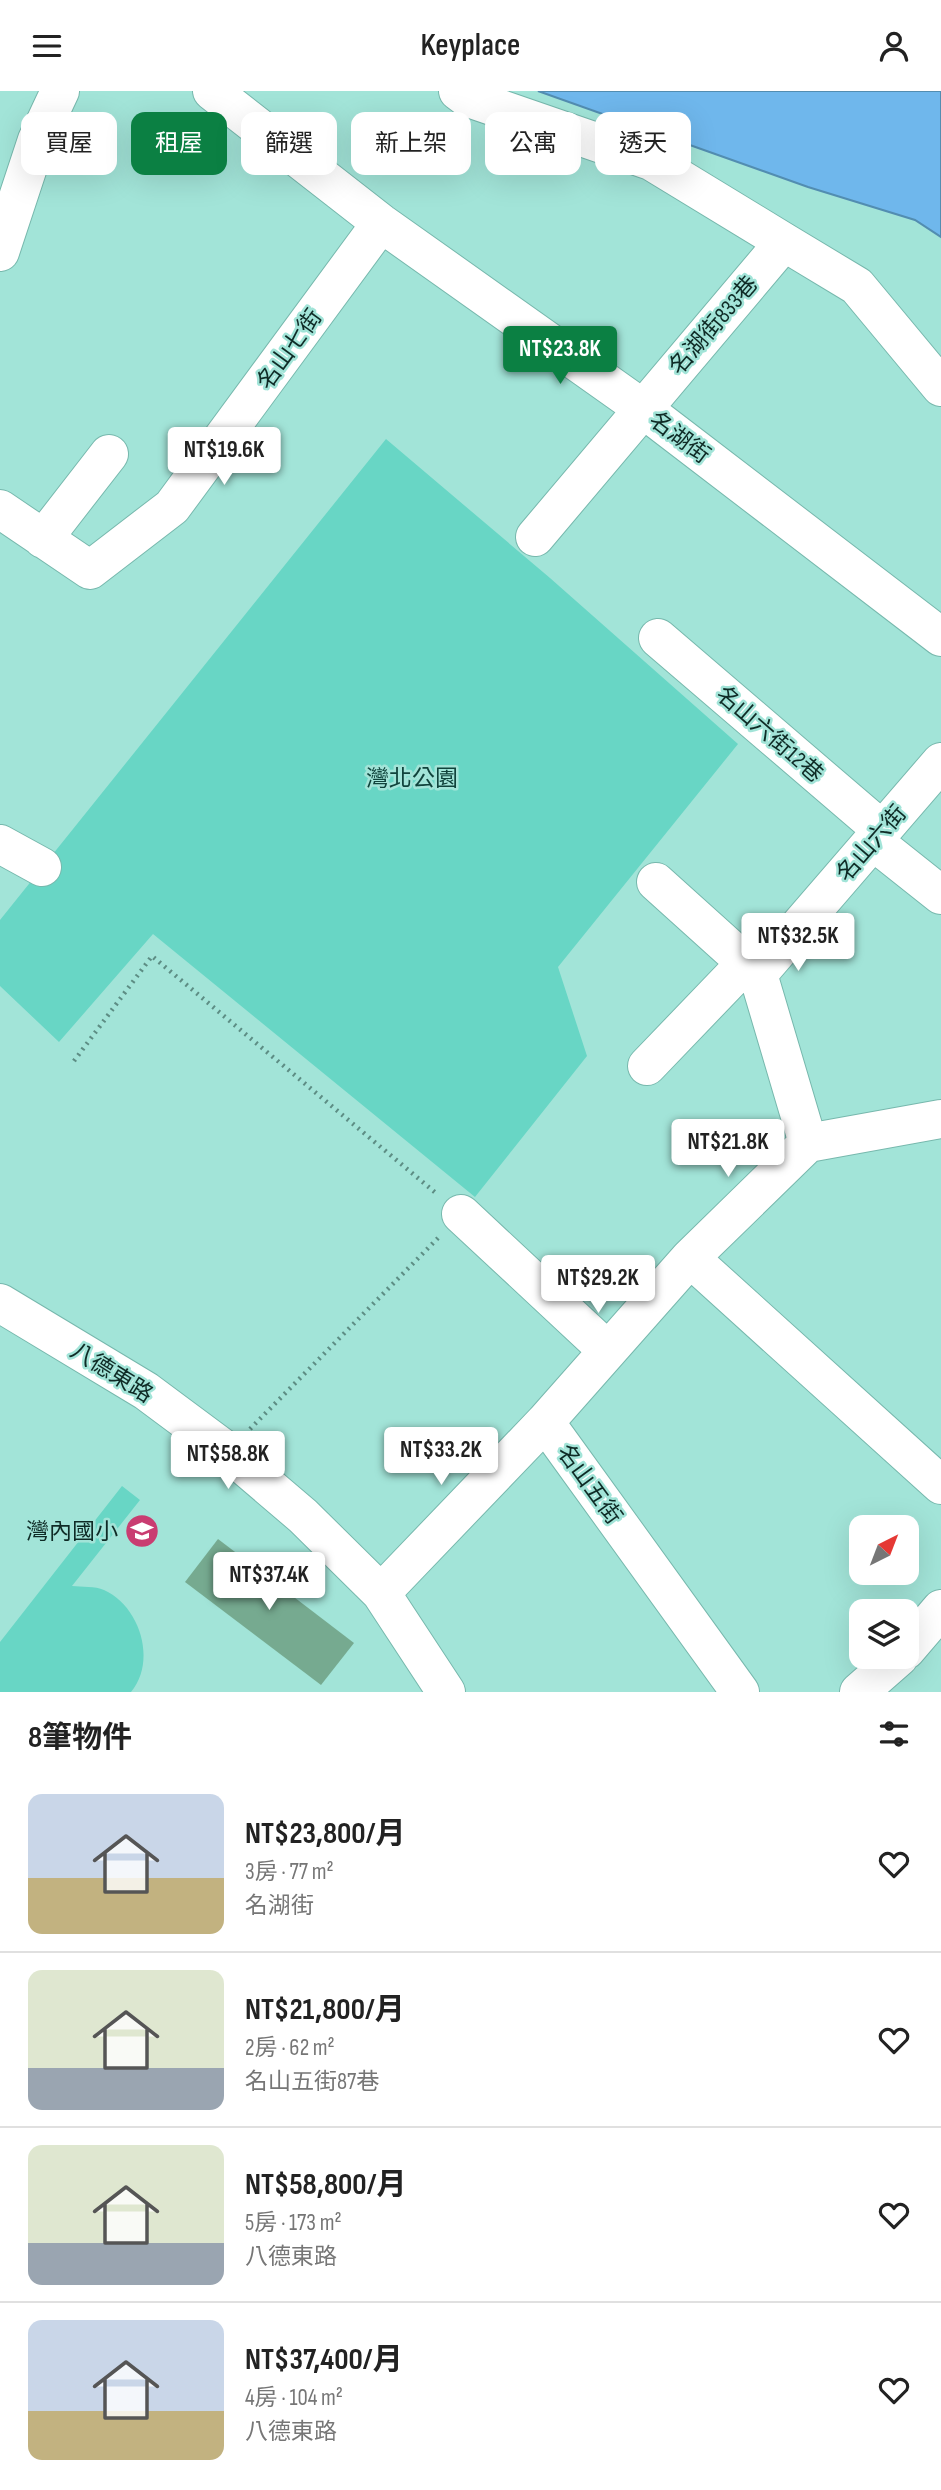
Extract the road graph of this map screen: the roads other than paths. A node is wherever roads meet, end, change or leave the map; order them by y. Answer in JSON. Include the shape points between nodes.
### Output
{"nodes":[{"id":1,"x":60,"y":91,"type":"edge"},
{"id":2,"x":212,"y":91,"type":"edge"},
{"id":3,"x":462,"y":94,"type":"edge"},
{"id":4,"x":382,"y":223,"type":"junction"},
{"id":5,"x":784,"y":242,"type":"junction"},
{"id":6,"x":0,"y":252,"type":"edge"},
{"id":7,"x":941,"y":387,"type":"edge"},
{"id":8,"x":642,"y":408,"type":"junction"},
{"id":9,"x":109,"y":454,"type":"dead end"},
{"id":10,"x":0,"y":509,"type":"edge"},
{"id":11,"x":535,"y":537,"type":"dead end"},
{"id":12,"x":43,"y":538,"type":"junction"},
{"id":13,"x":941,"y":637,"type":"edge"},
{"id":14,"x":658,"y":638,"type":"dead end"},
{"id":15,"x":941,"y":762,"type":"edge"},
{"id":16,"x":877,"y":835,"type":"junction"},
{"id":17,"x":0,"y":844,"type":"edge"},
{"id":18,"x":42,"y":866,"type":"dead end"},
{"id":19,"x":656,"y":882,"type":"dead end"},
{"id":20,"x":941,"y":895,"type":"edge"},
{"id":21,"x":751,"y":970,"type":"junction"},
{"id":22,"x":647,"y":1066,"type":"dead end"},
{"id":23,"x":941,"y":1119,"type":"edge"},
{"id":24,"x":808,"y":1143,"type":"junction"},
{"id":25,"x":461,"y":1214,"type":"road end"},
{"id":26,"x":690,"y":1258,"type":"junction"},
{"id":27,"x":0,"y":1303,"type":"edge"},
{"id":28,"x":607,"y":1350,"type":"junction"},
{"id":29,"x":545,"y":1422,"type":"junction"},
{"id":30,"x":941,"y":1485,"type":"edge"},
{"id":31,"x":381,"y":1593,"type":"junction"},
{"id":32,"x":941,"y":1609,"type":"edge"},
{"id":33,"x":919,"y":1635,"type":"edge"},
{"id":34,"x":886,"y":1669,"type":"edge"},
{"id":35,"x":446,"y":1692,"type":"edge"},
{"id":36,"x":740,"y":1692,"type":"edge"},
{"id":37,"x":859,"y":1692,"type":"edge"}],
"edges":[{"from":1,"to":6,"type":"street","via":[[37,140]]},
{"from":2,"to":4,"type":"street","name":"名湖街"},
{"from":3,"to":5,"type":"street","via":[[651,161]]},
{"from":4,"to":8,"type":"street","name":"名湖街"},
{"from":4,"to":12,"type":"street","name":"名山七街","via":[[172,507],[90,571]]},
{"from":5,"to":7,"type":"street","via":[[857,286]]},
{"from":5,"to":8,"type":"street","name":"名湖街833巷"},
{"from":8,"to":11,"type":"street","name":"名湖街833巷"},
{"from":8,"to":13,"type":"street","name":"名湖街"},
{"from":9,"to":12,"type":"street"},
{"from":10,"to":12,"type":"street","name":"名山七街"},
{"from":14,"to":16,"type":"street","name":"名山六街12巷"},
{"from":15,"to":16,"type":"street","name":"名山六街"},
{"from":16,"to":20,"type":"street","name":"名山六街12巷"},
{"from":16,"to":21,"type":"street","name":"名山六街"},
{"from":17,"to":18,"type":"street"},
{"from":19,"to":21,"type":"street"},
{"from":21,"to":22,"type":"street","name":"名山六街"},
{"from":21,"to":24,"type":"street"},
{"from":23,"to":24,"type":"street"},
{"from":24,"to":26,"type":"street","name":"名山五街"},
{"from":25,"to":28,"type":"street"},
{"from":26,"to":28,"type":"street","name":"名山五街"},
{"from":26,"to":30,"type":"street"},
{"from":27,"to":31,"type":"street","name":"八德東路","via":[[146,1391],[228,1452],[303,1516]]},
{"from":28,"to":29,"type":"street","name":"名山五街"},
{"from":29,"to":31,"type":"street"},
{"from":29,"to":36,"type":"street","name":"名山五街"},
{"from":31,"to":35,"type":"street","name":"八德東路"},
{"from":32,"to":33,"type":"street"},
{"from":34,"to":37,"type":"street"}]}
